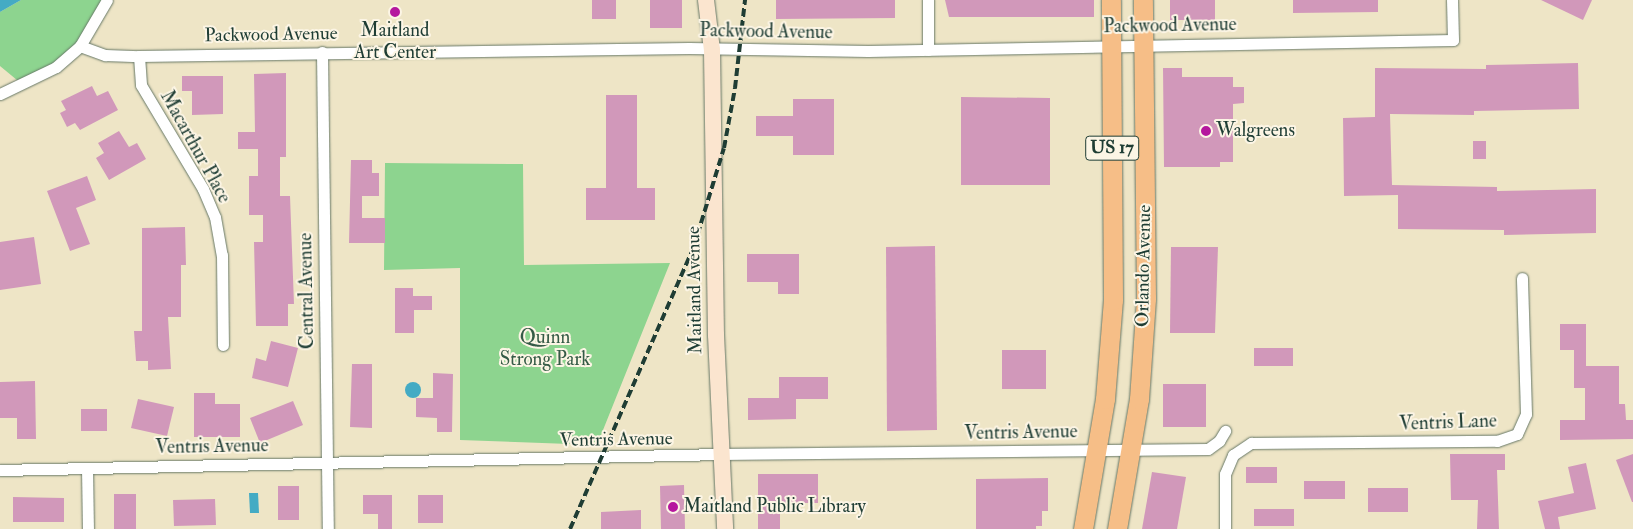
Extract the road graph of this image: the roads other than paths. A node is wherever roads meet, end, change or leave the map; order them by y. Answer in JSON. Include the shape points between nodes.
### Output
{"nodes":[{"id":1,"x":107,"y":0,"type":"edge"},
{"id":2,"x":706,"y":0,"type":"edge"},
{"id":3,"x":718,"y":0,"type":"edge"},
{"id":4,"x":928,"y":0,"type":"edge"},
{"id":5,"x":1111,"y":0,"type":"edge"},
{"id":6,"x":1143,"y":0,"type":"edge"},
{"id":7,"x":1452,"y":0,"type":"edge"},
{"id":8,"x":1143,"y":44,"type":"junction"},
{"id":9,"x":1111,"y":45,"type":"junction"},
{"id":10,"x":80,"y":46,"type":"junction"},
{"id":11,"x":712,"y":50,"type":"junction"},
{"id":12,"x":928,"y":50,"type":"junction"},
{"id":13,"x":322,"y":52,"type":"junction"},
{"id":14,"x":139,"y":56,"type":"junction"},
{"id":15,"x":0,"y":94,"type":"edge"},
{"id":16,"x":1522,"y":278,"type":"dead end"},
{"id":17,"x":223,"y":345,"type":"dead end"},
{"id":18,"x":1225,"y":431,"type":"dead end"},
{"id":19,"x":1099,"y":448,"type":"junction"},
{"id":20,"x":1132,"y":451,"type":"junction"},
{"id":21,"x":719,"y":454,"type":"junction"},
{"id":22,"x":327,"y":462,"type":"junction"},
{"id":23,"x":87,"y":468,"type":"junction"},
{"id":24,"x":0,"y":470,"type":"edge"},
{"id":25,"x":88,"y":529,"type":"edge"},
{"id":26,"x":328,"y":529,"type":"edge"},
{"id":27,"x":725,"y":529,"type":"edge"},
{"id":28,"x":1083,"y":529,"type":"edge"},
{"id":29,"x":1117,"y":529,"type":"edge"},
{"id":30,"x":1225,"y":529,"type":"edge"}],
"edges":[{"from":1,"to":10,"type":"street"},
{"from":2,"to":11,"type":"main road","name":"Maitland Avenue"},
{"from":3,"to":11,"type":"main road","name":"Maitland Avenue"},
{"from":4,"to":12,"type":"street"},
{"from":5,"to":9,"type":"main road","name":"Orlando Avenue","number":"US 17"},
{"from":6,"to":8,"type":"main road","name":"Orlando Avenue","number":"US 17"},
{"from":7,"to":8,"type":"street","name":"Packwood Avenue","via":[[1453,40]]},
{"from":8,"to":9,"type":"street","name":"Packwood Avenue"},
{"from":8,"to":20,"type":"main road","name":"Orlando Avenue","number":"US 17","via":[[1146,298]]},
{"from":9,"to":12,"type":"street","name":"Packwood Avenue"},
{"from":9,"to":19,"type":"main road","name":"Orlando Avenue","number":"US 17","via":[[1113,300]]},
{"from":10,"to":14,"type":"street","name":"Packwood Avenue","via":[[105,54]]},
{"from":10,"to":15,"type":"street","via":[[56,67]]},
{"from":11,"to":12,"type":"street","name":"Packwood Avenue"},
{"from":11,"to":13,"type":"street","name":"Packwood Avenue"},
{"from":11,"to":21,"type":"main road","name":"Maitland Avenue"},
{"from":13,"to":14,"type":"street","name":"Packwood Avenue"},
{"from":13,"to":22,"type":"street","name":"Central Avenue"},
{"from":14,"to":17,"type":"street","name":"Macarthur Place","via":[[141,85],[203,188],[215,217],[222,255]]},
{"from":16,"to":30,"type":"street","name":"Ventris Lane","via":[[1526,414],[1518,434],[1497,442],[1251,443],[1234,455],[1225,474]]},
{"from":18,"to":20,"type":"street","name":"Ventris Avenue","via":[[1219,442],[1208,449]]},
{"from":19,"to":20,"type":"street","name":"Ventris Avenue"},
{"from":19,"to":21,"type":"street","name":"Ventris Avenue"},
{"from":19,"to":28,"type":"main road","name":"Orlando Avenue","number":"US 17"},
{"from":20,"to":29,"type":"main road","name":"Orlando Avenue","number":"US 17"},
{"from":21,"to":22,"type":"street","name":"Ventris Avenue"},
{"from":21,"to":27,"type":"main road","name":"Maitland Avenue"},
{"from":22,"to":23,"type":"street","name":"Ventris Avenue"},
{"from":22,"to":26,"type":"street","name":"Central Avenue"},
{"from":23,"to":24,"type":"street","name":"Ventris Avenue"},
{"from":23,"to":25,"type":"street"}]}
